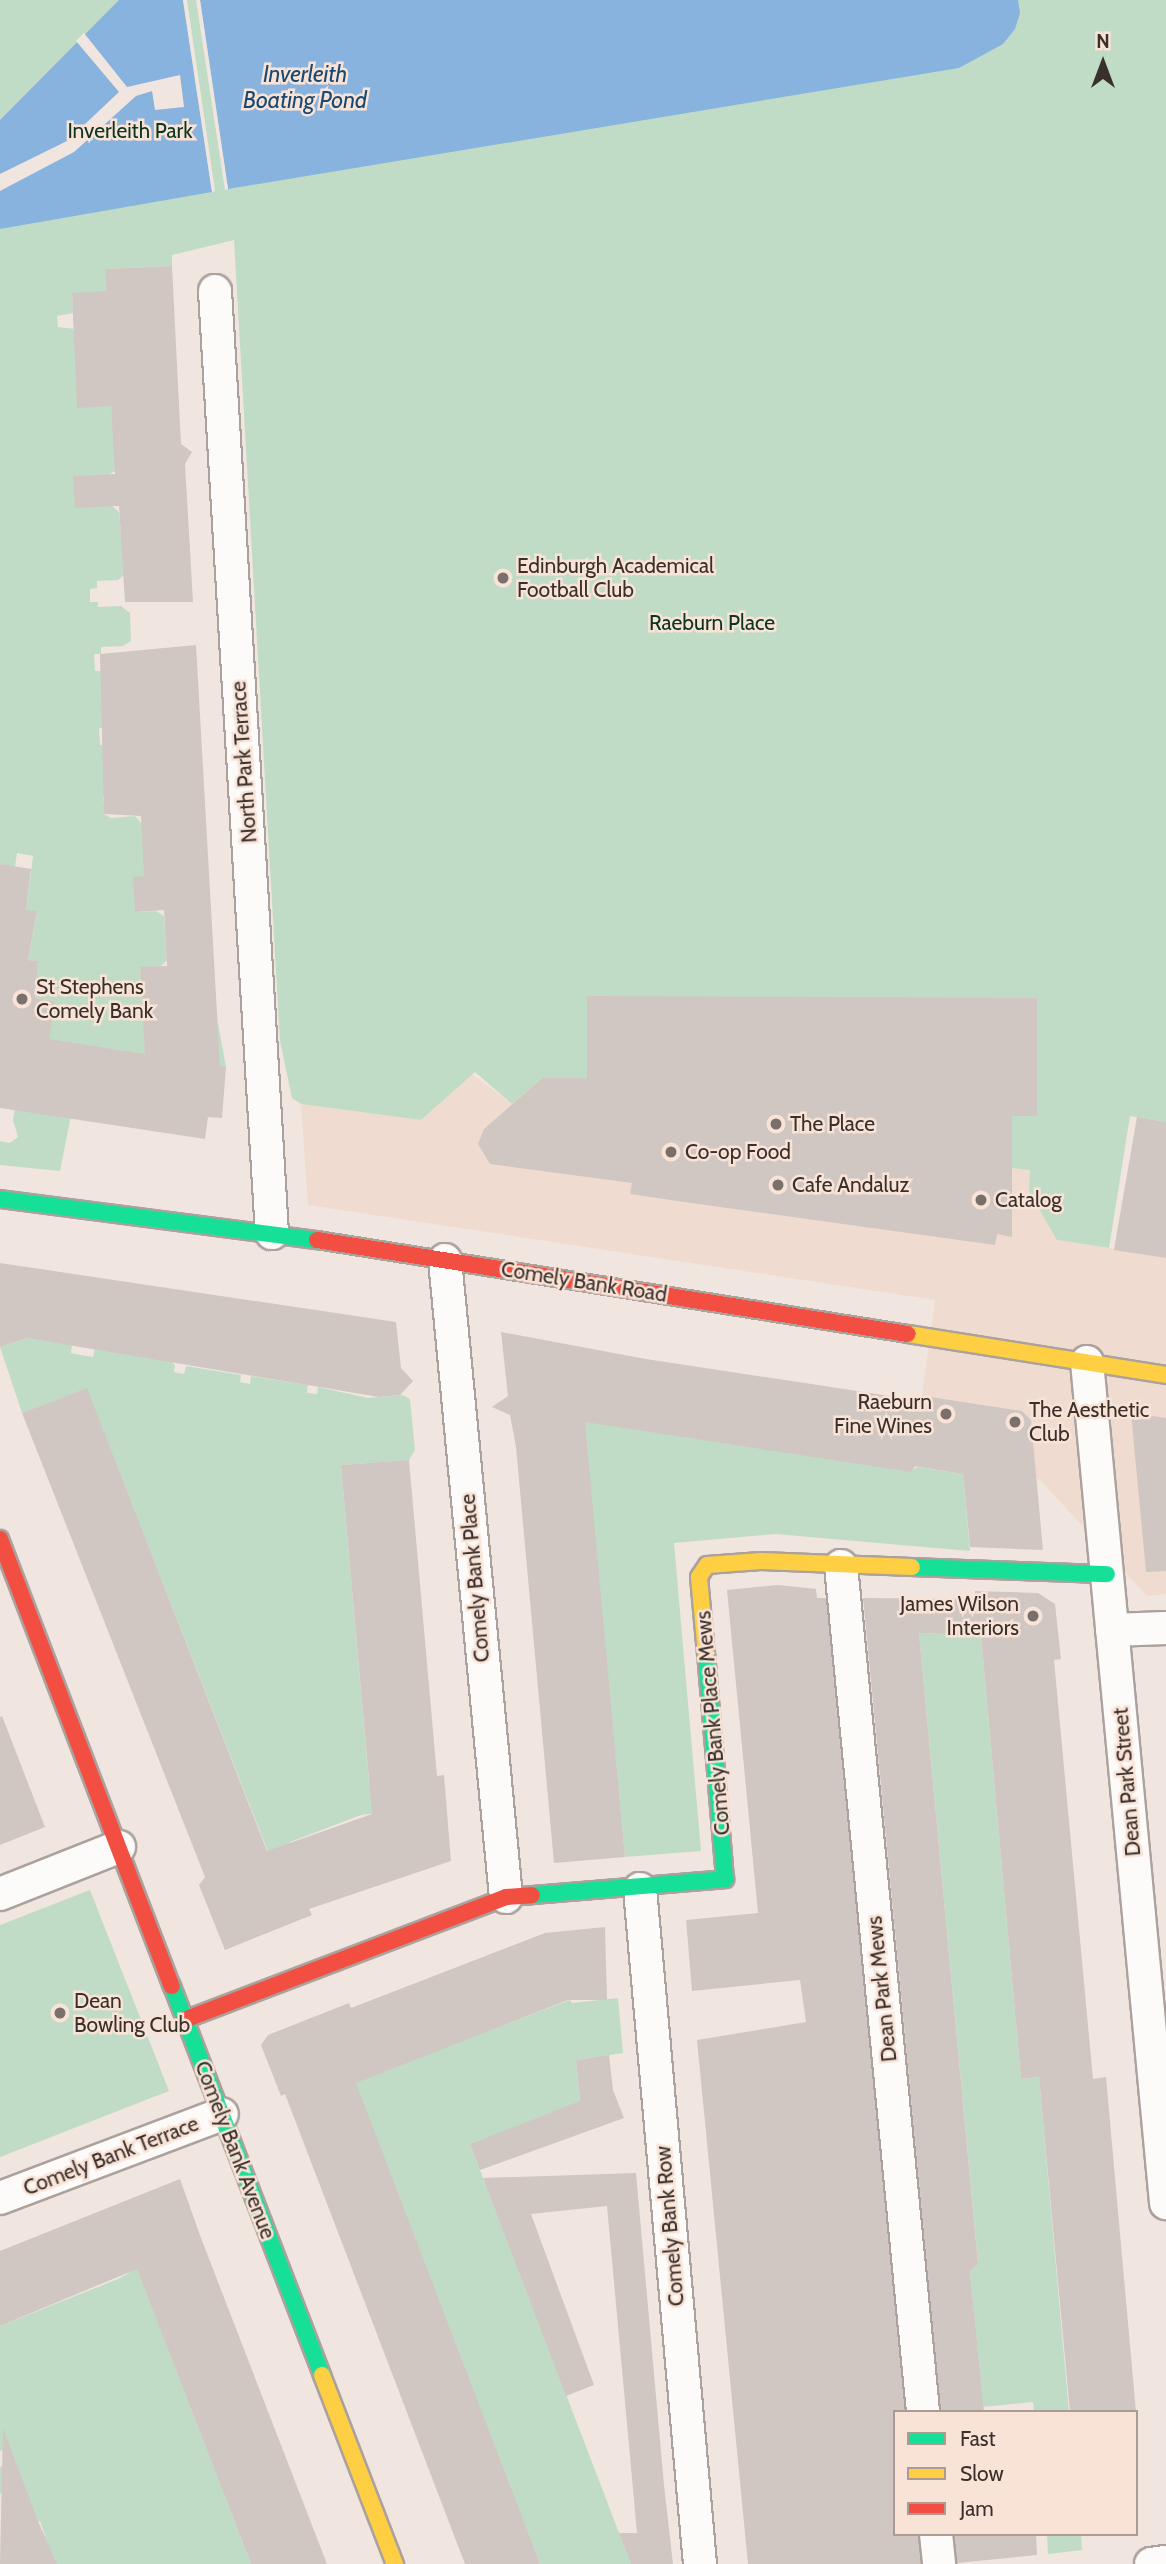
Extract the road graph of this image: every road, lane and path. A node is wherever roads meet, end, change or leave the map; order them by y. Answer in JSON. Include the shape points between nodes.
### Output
{"nodes":[{"id":1,"x":215,"y":290,"type":"dead end"},
{"id":2,"x":0,"y":1199,"type":"edge"},
{"id":3,"x":272,"y":1233,"type":"junction"},
{"id":4,"x":445,"y":1260,"type":"junction"},
{"id":5,"x":1087,"y":1362,"type":"junction"},
{"id":6,"x":1166,"y":1375,"type":"edge"},
{"id":7,"x":0,"y":1539,"type":"edge"},
{"id":8,"x":841,"y":1566,"type":"junction"},
{"id":9,"x":1107,"y":1574,"type":"junction"},
{"id":10,"x":1166,"y":1628,"type":"edge"},
{"id":11,"x":1112,"y":1630,"type":"junction"},
{"id":12,"x":119,"y":1847,"type":"junction"},
{"id":13,"x":640,"y":1889,"type":"junction"},
{"id":14,"x":0,"y":1894,"type":"edge"},
{"id":15,"x":506,"y":1897,"type":"junction"},
{"id":16,"x":184,"y":2020,"type":"junction"},
{"id":17,"x":222,"y":2114,"type":"junction"},
{"id":18,"x":0,"y":2198,"type":"edge"},
{"id":19,"x":1166,"y":2203,"type":"edge"},
{"id":20,"x":923,"y":2410,"type":"edge"},
{"id":21,"x":936,"y":2536,"type":"edge"},
{"id":22,"x":1166,"y":2561,"type":"edge"},
{"id":23,"x":395,"y":2564,"type":"edge"},
{"id":24,"x":701,"y":2564,"type":"edge"},
{"id":25,"x":939,"y":2564,"type":"edge"},
{"id":26,"x":1151,"y":2564,"type":"edge"}],
"edges":[{"from":1,"to":3,"type":"street","name":"North Park Terrace"},
{"from":2,"to":3,"type":"street","name":"Comely Bank Road"},
{"from":3,"to":4,"type":"street","name":"Comely Bank Road"},
{"from":4,"to":5,"type":"street","name":"Comely Bank Road"},
{"from":4,"to":15,"type":"street","name":"Comely Bank Place"},
{"from":5,"to":6,"type":"street","name":"Comely Bank Road"},
{"from":5,"to":9,"type":"street","name":"Dean Park Street"},
{"from":7,"to":12,"type":"street","name":"Comely Bank Avenue"},
{"from":8,"to":9,"type":"street"},
{"from":8,"to":13,"type":"street","name":"Comely Bank Place Mews","via":[[761,1562],[703,1568],[699,1577],[725,1880]]},
{"from":8,"to":20,"type":"street","name":"Dean Park Mews"},
{"from":9,"to":11,"type":"street","name":"Dean Park Street"},
{"from":10,"to":11,"type":"street"},
{"from":11,"to":19,"type":"street","name":"Dean Park Street"},
{"from":12,"to":14,"type":"street"},
{"from":12,"to":16,"type":"street","name":"Comely Bank Avenue"},
{"from":13,"to":15,"type":"street"},
{"from":13,"to":24,"type":"street","name":"Comely Bank Row"},
{"from":15,"to":16,"type":"street"},
{"from":16,"to":17,"type":"street","name":"Comely Bank Avenue"},
{"from":17,"to":18,"type":"street","name":"Comely Bank Terrace"},
{"from":17,"to":23,"type":"street","name":"Comely Bank Avenue"},
{"from":21,"to":25,"type":"street"},
{"from":22,"to":26,"type":"street"}]}
